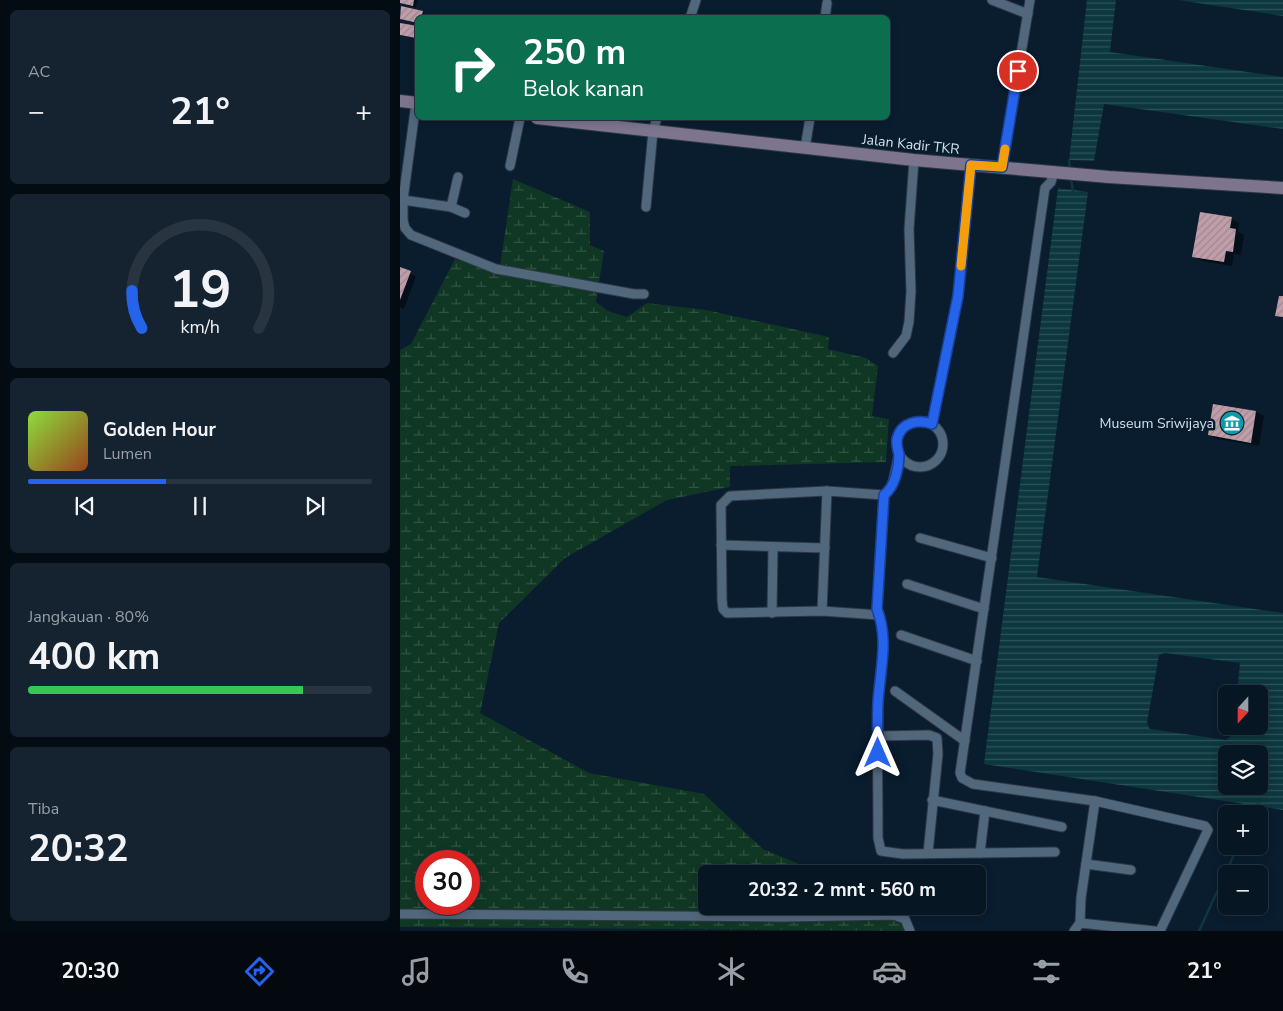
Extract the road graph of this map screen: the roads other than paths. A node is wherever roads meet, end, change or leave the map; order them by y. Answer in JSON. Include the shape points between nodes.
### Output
{"nodes":[{"id":1,"x":696,"y":0,"type":"edge"},
{"id":2,"x":992,"y":0,"type":"edge"},
{"id":3,"x":1030,"y":0,"type":"edge"},
{"id":4,"x":827,"y":3,"type":"dead end"},
{"id":5,"x":1028,"y":14,"type":"junction"},
{"id":6,"x":691,"y":15,"type":"edge"},
{"id":7,"x":825,"y":15,"type":"edge"},
{"id":8,"x":400,"y":101,"type":"edge"},
{"id":9,"x":415,"y":103,"type":"edge"},
{"id":10,"x":415,"y":118,"type":"edge"},
{"id":11,"x":520,"y":120,"type":"edge"},
{"id":12,"x":557,"y":120,"type":"edge"},
{"id":13,"x":656,"y":120,"type":"edge"},
{"id":14,"x":810,"y":120,"type":"edge"},
{"id":15,"x":653,"y":130,"type":"junction"},
{"id":16,"x":805,"y":148,"type":"junction"},
{"id":17,"x":914,"y":160,"type":"junction"},
{"id":18,"x":971,"y":165,"type":"junction"},
{"id":19,"x":510,"y":166,"type":"dead end"},
{"id":20,"x":1002,"y":167,"type":"junction"},
{"id":21,"x":1055,"y":171,"type":"junction"},
{"id":22,"x":458,"y":177,"type":"dead end"},
{"id":23,"x":1283,"y":188,"type":"edge"},
{"id":24,"x":404,"y":200,"type":"junction"},
{"id":25,"x":451,"y":207,"type":"junction"},
{"id":26,"x":646,"y":207,"type":"dead end"},
{"id":27,"x":465,"y":213,"type":"dead end"},
{"id":28,"x":401,"y":220,"type":"edge"},
{"id":29,"x":644,"y":294,"type":"dead end"},
{"id":30,"x":893,"y":353,"type":"dead end"},
{"id":31,"x":932,"y":424,"type":"junction"},
{"id":32,"x":899,"y":454,"type":"junction"},
{"id":33,"x":827,"y":491,"type":"junction"},
{"id":34,"x":884,"y":495,"type":"junction"},
{"id":35,"x":920,"y":538,"type":"dead end"},
{"id":36,"x":721,"y":545,"type":"junction"},
{"id":37,"x":773,"y":547,"type":"junction"},
{"id":38,"x":825,"y":548,"type":"junction"},
{"id":39,"x":992,"y":558,"type":"junction"},
{"id":40,"x":907,"y":584,"type":"dead end"},
{"id":41,"x":984,"y":609,"type":"junction"},
{"id":42,"x":822,"y":611,"type":"junction"},
{"id":43,"x":772,"y":613,"type":"junction"},
{"id":44,"x":880,"y":614,"type":"junction"},
{"id":45,"x":900,"y":635,"type":"dead end"},
{"id":46,"x":977,"y":661,"type":"junction"},
{"id":47,"x":895,"y":691,"type":"dead end"},
{"id":48,"x":878,"y":736,"type":"junction"},
{"id":49,"x":965,"y":741,"type":"junction"},
{"id":50,"x":932,"y":800,"type":"junction"},
{"id":51,"x":1095,"y":801,"type":"junction"},
{"id":52,"x":985,"y":811,"type":"junction"},
{"id":53,"x":1062,"y":827,"type":"dead end"},
{"id":54,"x":1055,"y":852,"type":"dead end"},
{"id":55,"x":928,"y":853,"type":"junction"},
{"id":56,"x":980,"y":853,"type":"junction"},
{"id":57,"x":1086,"y":864,"type":"junction"},
{"id":58,"x":1131,"y":870,"type":"dead end"},
{"id":59,"x":400,"y":914,"type":"edge"},
{"id":60,"x":1080,"y":923,"type":"junction"},
{"id":61,"x":910,"y":931,"type":"edge"},
{"id":62,"x":1074,"y":931,"type":"edge"},
{"id":63,"x":1155,"y":931,"type":"edge"},
{"id":64,"x":1160,"y":931,"type":"edge"}],
"edges":[{"from":1,"to":6,"type":"street"},
{"from":2,"to":5,"type":"street"},
{"from":3,"to":5,"type":"street"},
{"from":4,"to":7,"type":"street"},
{"from":5,"to":20,"type":"street"},
{"from":8,"to":9,"type":"street"},
{"from":10,"to":24,"type":"street"},
{"from":11,"to":19,"type":"street"},
{"from":12,"to":15,"type":"street","name":"Jalan Kadir TKR"},
{"from":13,"to":15,"type":"street"},
{"from":14,"to":16,"type":"street"},
{"from":15,"to":16,"type":"street","name":"Jalan Kadir TKR"},
{"from":15,"to":26,"type":"street"},
{"from":16,"to":17,"type":"street","name":"Jalan Kadir TKR"},
{"from":17,"to":18,"type":"street","name":"Jalan Kadir TKR"},
{"from":17,"to":30,"type":"street","via":[[909,229],[909,322],[906,336]]},
{"from":18,"to":20,"type":"street","name":"Jalan Kadir TKR"},
{"from":18,"to":31,"type":"street","via":[[958,296]]},
{"from":20,"to":21,"type":"street","name":"Jalan Kadir TKR"},
{"from":21,"to":23,"type":"street","name":"Jalan Kadir TKR"},
{"from":21,"to":39,"type":"street","via":[[1045,188]]},
{"from":22,"to":25,"type":"street"},
{"from":24,"to":25,"type":"street"},
{"from":24,"to":28,"type":"street"},
{"from":25,"to":27,"type":"street"},
{"from":28,"to":29,"type":"street","via":[[411,235],[496,269]]},
{"from":31,"to":32,"type":"street","via":[[913,422],[902,429],[897,441]]},
{"from":31,"to":32,"type":"street","via":[[943,441],[941,454],[933,464],[913,466]]},
{"from":32,"to":34,"type":"street","via":[[892,486]]},
{"from":33,"to":34,"type":"street"},
{"from":33,"to":36,"type":"street","via":[[730,496],[721,506]]},
{"from":33,"to":38,"type":"street"},
{"from":34,"to":44,"type":"street","via":[[877,609]]},
{"from":35,"to":39,"type":"street"},
{"from":36,"to":37,"type":"street"},
{"from":36,"to":43,"type":"street","via":[[723,610],[734,614]]},
{"from":37,"to":38,"type":"street"},
{"from":37,"to":43,"type":"street"},
{"from":38,"to":42,"type":"street"},
{"from":39,"to":41,"type":"street"},
{"from":40,"to":41,"type":"street"},
{"from":41,"to":46,"type":"street"},
{"from":42,"to":43,"type":"street"},
{"from":42,"to":44,"type":"street"},
{"from":44,"to":48,"type":"street","via":[[884,641]]},
{"from":45,"to":46,"type":"street"},
{"from":46,"to":49,"type":"street"},
{"from":47,"to":49,"type":"street"},
{"from":48,"to":50,"type":"street","via":[[929,735],[937,738]]},
{"from":48,"to":55,"type":"street","via":[[880,851]]},
{"from":49,"to":51,"type":"street","via":[[960,773],[967,782]]},
{"from":50,"to":52,"type":"street"},
{"from":50,"to":55,"type":"street"},
{"from":51,"to":57,"type":"street"},
{"from":51,"to":64,"type":"street","via":[[1201,824],[1208,830]]},
{"from":52,"to":53,"type":"street"},
{"from":52,"to":56,"type":"street"},
{"from":54,"to":56,"type":"street"},
{"from":55,"to":56,"type":"street"},
{"from":57,"to":58,"type":"street"},
{"from":57,"to":60,"type":"street"},
{"from":59,"to":61,"type":"street","via":[[894,915],[905,919]]},
{"from":60,"to":62,"type":"street"},
{"from":60,"to":63,"type":"street"}]}
